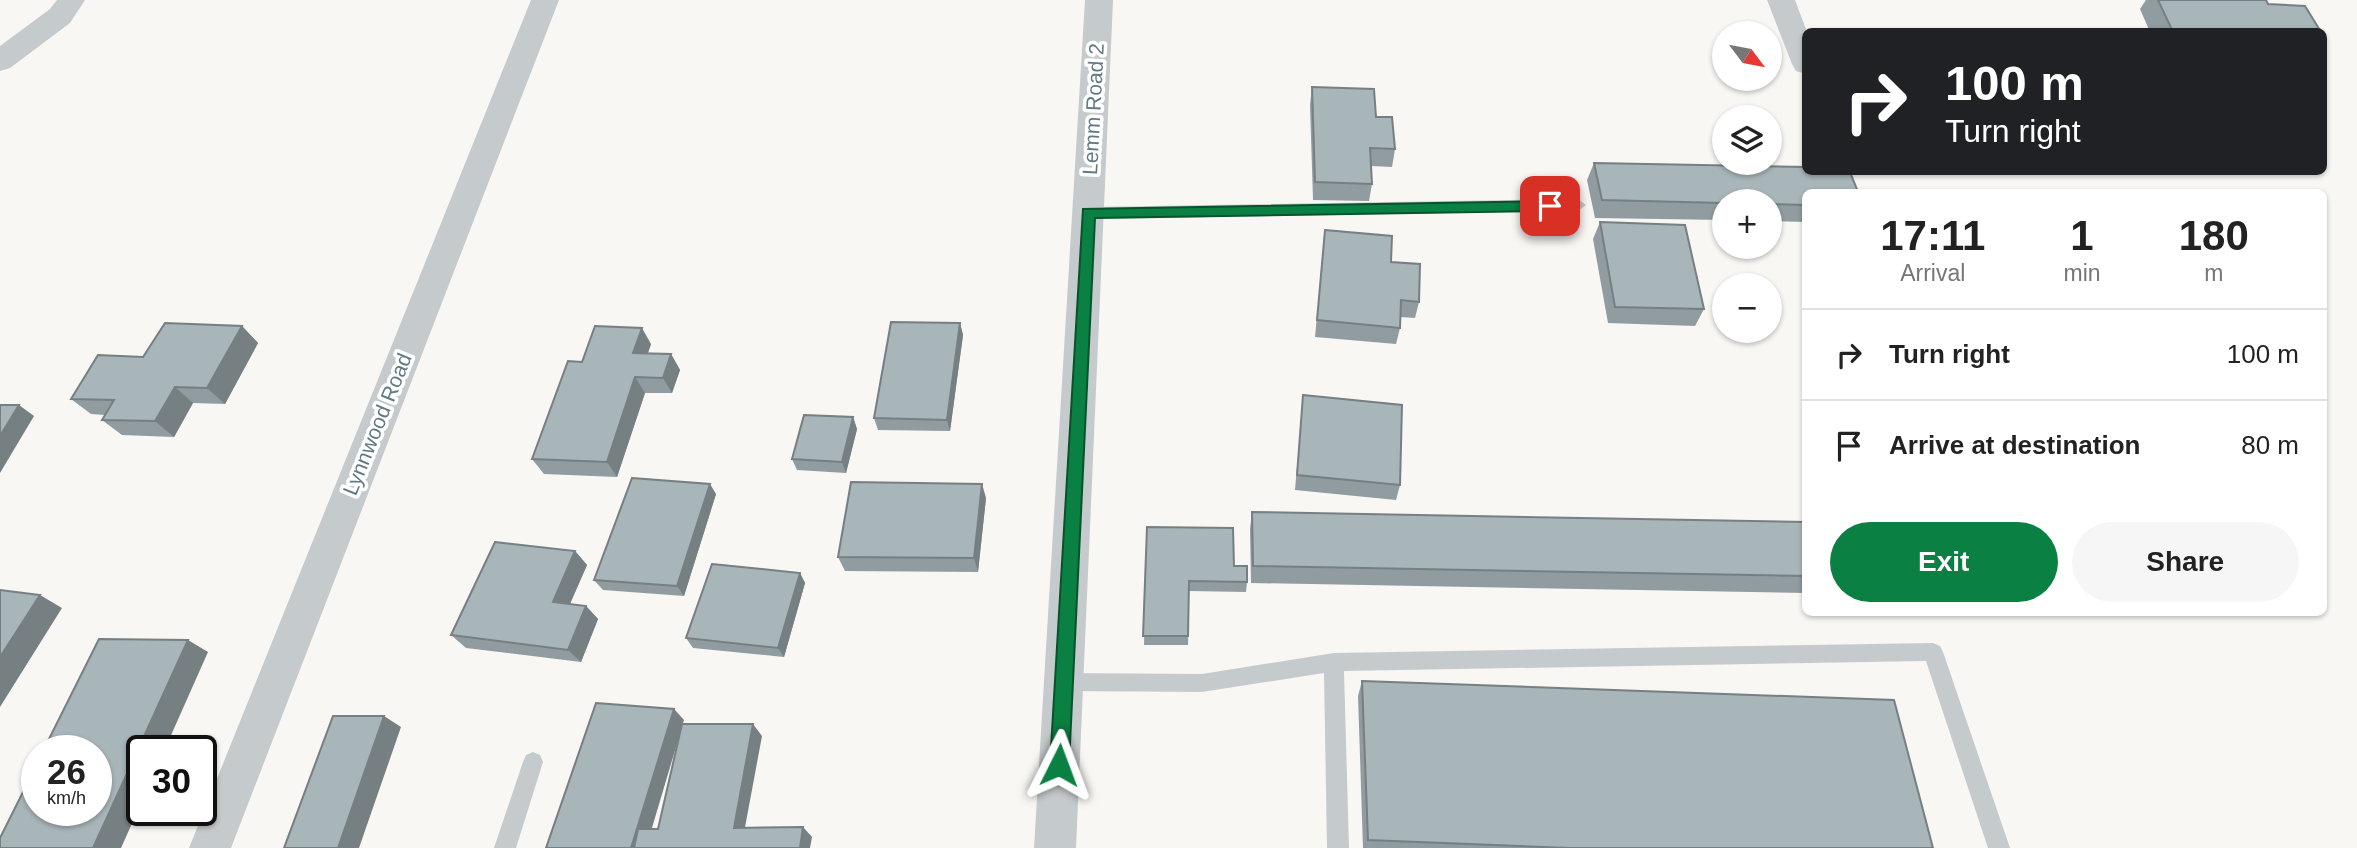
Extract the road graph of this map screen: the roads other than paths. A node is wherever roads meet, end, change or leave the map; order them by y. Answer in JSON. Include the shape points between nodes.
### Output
{"nodes":[{"id":1,"x":71,"y":0,"type":"edge"},
{"id":2,"x":545,"y":0,"type":"edge"},
{"id":3,"x":1099,"y":0,"type":"edge"},
{"id":4,"x":1781,"y":0,"type":"edge"},
{"id":5,"x":1802,"y":54,"type":"edge"},
{"id":6,"x":0,"y":61,"type":"edge"},
{"id":7,"x":1578,"y":205,"type":"dead end"},
{"id":8,"x":1088,"y":213,"type":"junction"},
{"id":9,"x":1334,"y":662,"type":"junction"},
{"id":10,"x":1064,"y":682,"type":"junction"},
{"id":11,"x":533,"y":762,"type":"dead end"},
{"id":12,"x":210,"y":848,"type":"edge"},
{"id":13,"x":505,"y":848,"type":"edge"},
{"id":14,"x":1055,"y":848,"type":"edge"},
{"id":15,"x":1338,"y":848,"type":"edge"},
{"id":16,"x":1999,"y":848,"type":"edge"}],
"edges":[{"from":1,"to":6,"type":"street","via":[[60,16]]},
{"from":2,"to":12,"type":"street","name":"Lynnwood Road"},
{"from":3,"to":8,"type":"street","name":"Lemm Road 2"},
{"from":4,"to":5,"type":"street"},
{"from":7,"to":8,"type":"lane"},
{"from":8,"to":10,"type":"street","name":"Lemm Road 2"},
{"from":9,"to":10,"type":"lane","via":[[1202,684]]},
{"from":9,"to":15,"type":"lane"},
{"from":9,"to":16,"type":"lane","via":[[1933,652]]},
{"from":10,"to":14,"type":"street","name":"Lemm Road 2"},
{"from":11,"to":13,"type":"lane"}]}
